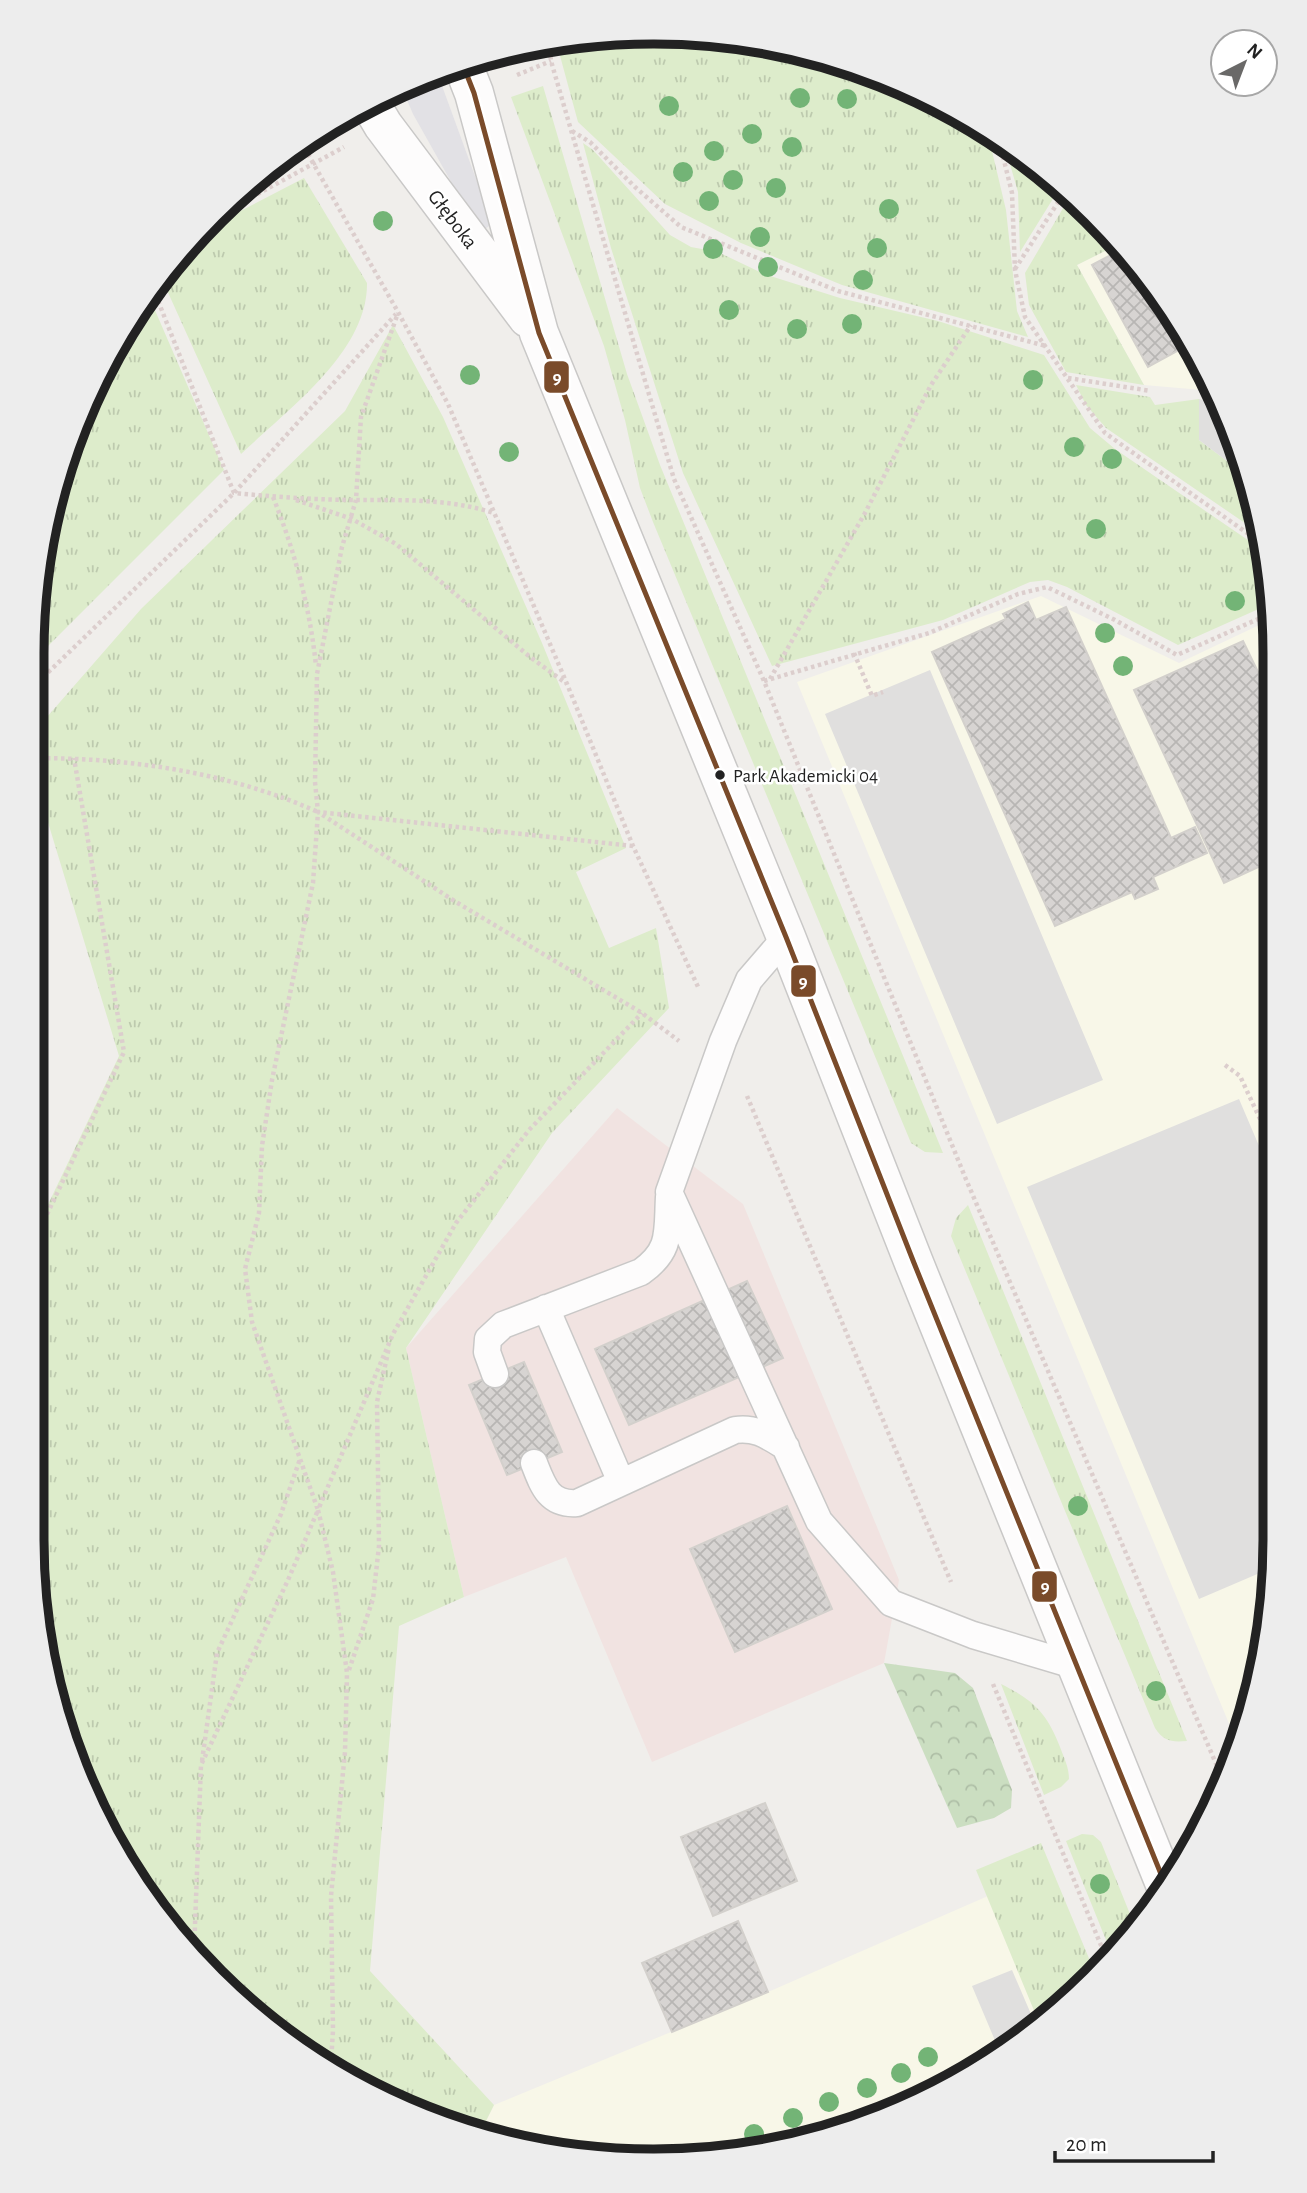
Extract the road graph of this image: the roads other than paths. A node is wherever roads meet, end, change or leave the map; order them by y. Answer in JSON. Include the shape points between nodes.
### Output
{"nodes":[{"id":1,"x":466,"y":74,"type":"edge"},
{"id":2,"x":375,"y":112,"type":"edge"},
{"id":3,"x":539,"y":333,"type":"junction"},
{"id":4,"x":786,"y":937,"type":"junction"},
{"id":5,"x":669,"y":1192,"type":"junction"},
{"id":6,"x":546,"y":1308,"type":"junction"},
{"id":7,"x":495,"y":1374,"type":"dead end"},
{"id":8,"x":786,"y":1447,"type":"junction"},
{"id":9,"x":534,"y":1463,"type":"dead end"},
{"id":10,"x":621,"y":1482,"type":"junction"},
{"id":11,"x":1077,"y":1666,"type":"junction"},
{"id":12,"x":1162,"y":1876,"type":"edge"}],
"edges":[{"from":1,"to":3,"type":"street","name":"Głęboka"},
{"from":2,"to":3,"type":"street","name":"Głęboka"},
{"from":3,"to":4,"type":"street","name":"Głęboka"},
{"from":4,"to":5,"type":"lane","via":[[749,980]]},
{"from":4,"to":11,"type":"street","name":"Głęboka"},
{"from":5,"to":6,"type":"lane","via":[[667,1241],[657,1261],[641,1272]]},
{"from":5,"to":8,"type":"lane"},
{"from":6,"to":7,"type":"lane","via":[[503,1325],[488,1339],[487,1352]]},
{"from":6,"to":10,"type":"lane"},
{"from":8,"to":10,"type":"lane","via":[[764,1433],[735,1430]]},
{"from":8,"to":11,"type":"lane","via":[[819,1521],[891,1603],[973,1635]]},
{"from":9,"to":10,"type":"lane","via":[[542,1484],[554,1499],[566,1504]]},
{"from":11,"to":12,"type":"street","name":"Głęboka"}]}
